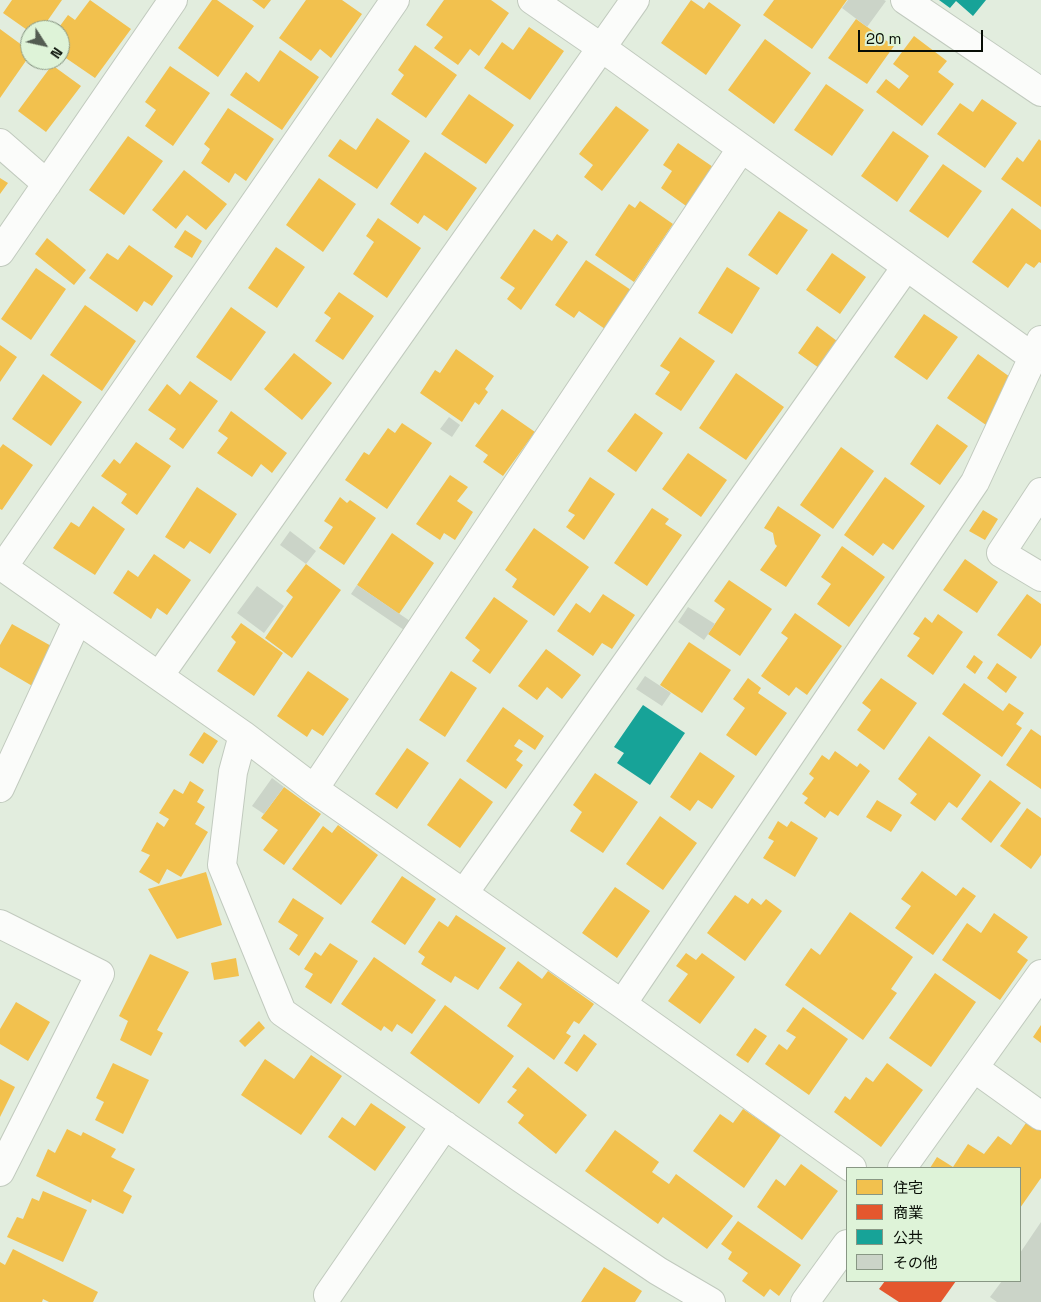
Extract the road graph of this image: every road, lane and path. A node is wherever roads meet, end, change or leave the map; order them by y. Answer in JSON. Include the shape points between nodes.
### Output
{"nodes":[{"id":1,"x":395,"y":0,"type":"edge"},
{"id":2,"x":532,"y":0,"type":"edge"},
{"id":3,"x":635,"y":0,"type":"edge"},
{"id":4,"x":905,"y":0,"type":"edge"},
{"id":5,"x":166,"y":3,"type":"edge"},
{"id":6,"x":602,"y":48,"type":"junction"},
{"id":7,"x":1041,"y":92,"type":"edge"},
{"id":8,"x":0,"y":143,"type":"edge"},
{"id":9,"x":741,"y":149,"type":"junction"},
{"id":10,"x":47,"y":184,"type":"junction"},
{"id":11,"x":0,"y":252,"type":"edge"},
{"id":12,"x":906,"y":267,"type":"junction"},
{"id":13,"x":1037,"y":349,"type":"edge"},
{"id":14,"x":1041,"y":492,"type":"edge"},
{"id":15,"x":2,"y":566,"type":"edge"},
{"id":16,"x":1041,"y":577,"type":"edge"},
{"id":17,"x":77,"y":620,"type":"junction"},
{"id":18,"x":159,"y":676,"type":"junction"},
{"id":19,"x":243,"y":735,"type":"junction"},
{"id":20,"x":0,"y":788,"type":"edge"},
{"id":21,"x":314,"y":789,"type":"junction"},
{"id":22,"x":464,"y":893,"type":"junction"},
{"id":23,"x":0,"y":924,"type":"edge"},
{"id":24,"x":1041,"y":974,"type":"edge"},
{"id":25,"x":622,"y":1004,"type":"junction"},
{"id":26,"x":974,"y":1068,"type":"junction"},
{"id":27,"x":1041,"y":1116,"type":"edge"},
{"id":28,"x":445,"y":1125,"type":"junction"},
{"id":29,"x":851,"y":1167,"type":"edge"},
{"id":30,"x":903,"y":1167,"type":"edge"},
{"id":31,"x":0,"y":1172,"type":"edge"},
{"id":32,"x":846,"y":1245,"type":"edge"},
{"id":33,"x":328,"y":1295,"type":"dead end"},
{"id":34,"x":711,"y":1302,"type":"edge"},
{"id":35,"x":805,"y":1302,"type":"edge"}],
"edges":[{"from":1,"to":15,"type":"street"},
{"from":2,"to":6,"type":"street"},
{"from":3,"to":6,"type":"street"},
{"from":4,"to":7,"type":"street"},
{"from":5,"to":10,"type":"street"},
{"from":6,"to":9,"type":"street"},
{"from":6,"to":18,"type":"street"},
{"from":8,"to":10,"type":"street"},
{"from":9,"to":12,"type":"street"},
{"from":9,"to":21,"type":"street"},
{"from":10,"to":11,"type":"street"},
{"from":12,"to":13,"type":"street"},
{"from":12,"to":22,"type":"street"},
{"from":13,"to":25,"type":"street","via":[[975,482]]},
{"from":14,"to":16,"type":"street","via":[[1002,553]]},
{"from":15,"to":17,"type":"street"},
{"from":17,"to":18,"type":"street"},
{"from":17,"to":20,"type":"street"},
{"from":18,"to":19,"type":"street"},
{"from":19,"to":21,"type":"street"},
{"from":19,"to":28,"type":"street","via":[[233,772],[222,865],[282,1012]]},
{"from":21,"to":22,"type":"street"},
{"from":22,"to":25,"type":"street"},
{"from":23,"to":31,"type":"street","via":[[100,974]]},
{"from":24,"to":26,"type":"street"},
{"from":25,"to":29,"type":"street"},
{"from":26,"to":27,"type":"street"},
{"from":26,"to":30,"type":"street"},
{"from":28,"to":33,"type":"street"},
{"from":28,"to":34,"type":"street","via":[[658,1271]]},
{"from":32,"to":35,"type":"street"}]}
